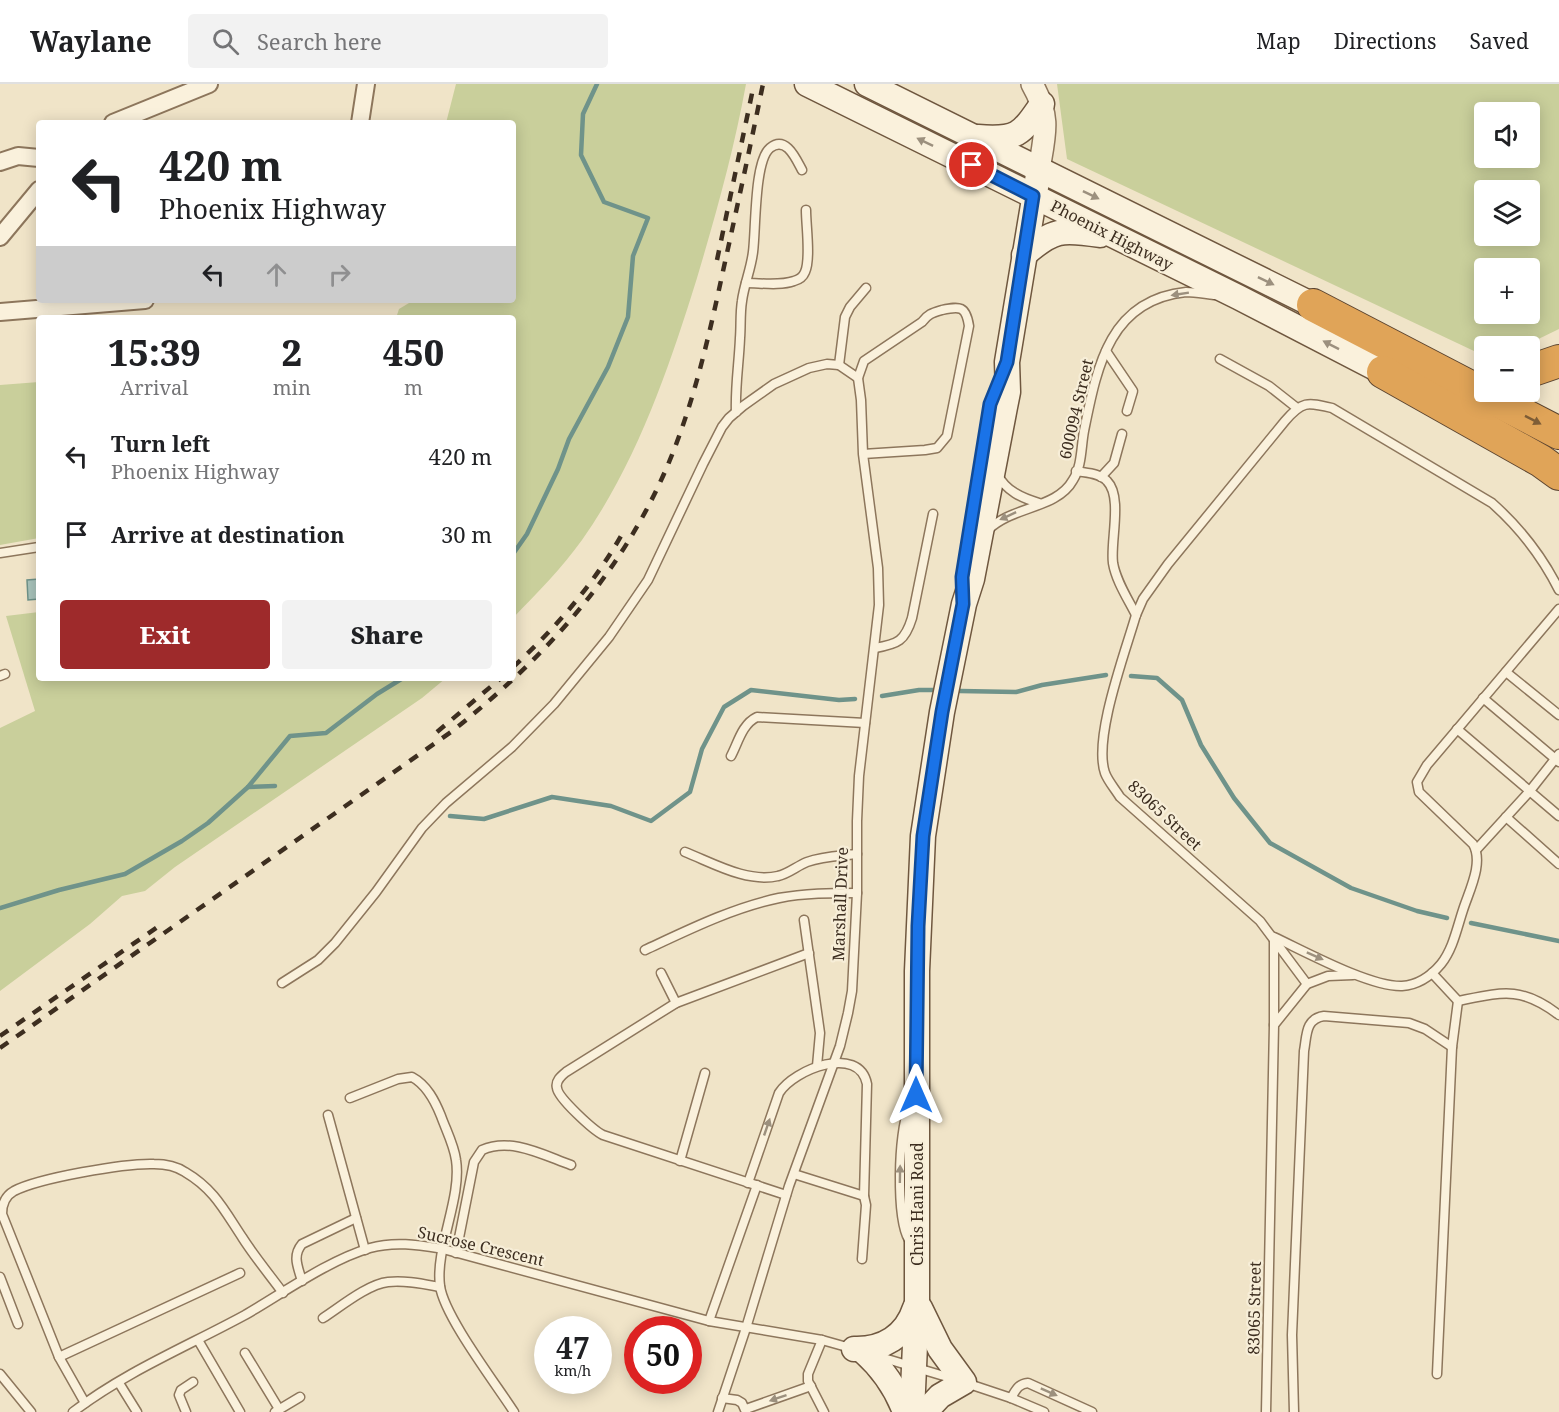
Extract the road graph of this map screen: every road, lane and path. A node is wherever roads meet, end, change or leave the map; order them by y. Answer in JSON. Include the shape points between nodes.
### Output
{"nodes":[{"id":1,"x":209,"y":84,"type":"edge"},
{"id":2,"x":366,"y":84,"type":"edge"},
{"id":3,"x":807,"y":84,"type":"edge"},
{"id":4,"x":867,"y":84,"type":"edge"},
{"id":5,"x":1037,"y":94,"type":"edge"},
{"id":6,"x":120,"y":120,"type":"edge"},
{"id":7,"x":360,"y":120,"type":"edge"},
{"id":8,"x":973,"y":136,"type":"junction"},
{"id":9,"x":36,"y":158,"type":"edge"},
{"id":10,"x":0,"y":162,"type":"edge"},
{"id":11,"x":1038,"y":169,"type":"junction"},
{"id":12,"x":802,"y":170,"type":"dead end"},
{"id":13,"x":36,"y":194,"type":"edge"},
{"id":14,"x":1033,"y":196,"type":"junction"},
{"id":15,"x":806,"y":210,"type":"dead end"},
{"id":16,"x":0,"y":237,"type":"edge"},
{"id":17,"x":1117,"y":238,"type":"junction"},
{"id":18,"x":1024,"y":255,"type":"junction"},
{"id":19,"x":746,"y":283,"type":"junction"},
{"id":20,"x":866,"y":288,"type":"dead end"},
{"id":21,"x":1238,"y":297,"type":"junction"},
{"id":22,"x":109,"y":303,"type":"edge"},
{"id":23,"x":1313,"y":305,"type":"junction"},
{"id":24,"x":0,"y":312,"type":"edge"},
{"id":25,"x":1106,"y":351,"type":"junction"},
{"id":26,"x":1220,"y":359,"type":"dead end"},
{"id":27,"x":1559,"y":361,"type":"edge"},
{"id":28,"x":1007,"y":362,"type":"junction"},
{"id":29,"x":838,"y":365,"type":"junction"},
{"id":30,"x":1540,"y":368,"type":"edge"},
{"id":31,"x":1474,"y":369,"type":"edge"},
{"id":32,"x":1383,"y":372,"type":"junction"},
{"id":33,"x":858,"y":378,"type":"junction"},
{"id":34,"x":1297,"y":408,"type":"junction"},
{"id":35,"x":1127,"y":411,"type":"dead end"},
{"id":36,"x":736,"y":412,"type":"junction"},
{"id":37,"x":1122,"y":434,"type":"dead end"},
{"id":38,"x":1559,"y":434,"type":"edge"},
{"id":39,"x":863,"y":454,"type":"junction"},
{"id":40,"x":1559,"y":459,"type":"edge"},
{"id":41,"x":994,"y":465,"type":"junction"},
{"id":42,"x":1077,"y":471,"type":"junction"},
{"id":43,"x":1559,"y":474,"type":"edge"},
{"id":44,"x":1101,"y":477,"type":"junction"},
{"id":45,"x":1040,"y":503,"type":"junction"},
{"id":46,"x":933,"y":514,"type":"dead end"},
{"id":47,"x":981,"y":537,"type":"junction"},
{"id":48,"x":36,"y":547,"type":"edge"},
{"id":49,"x":0,"y":553,"type":"edge"},
{"id":50,"x":1559,"y":590,"type":"edge"},
{"id":51,"x":963,"y":604,"type":"junction"},
{"id":52,"x":1136,"y":615,"type":"junction"},
{"id":53,"x":1557,"y":615,"type":"edge"},
{"id":54,"x":875,"y":648,"type":"junction"},
{"id":55,"x":1506,"y":672,"type":"junction"},
{"id":56,"x":1483,"y":698,"type":"junction"},
{"id":57,"x":1559,"y":715,"type":"edge"},
{"id":58,"x":866,"y":723,"type":"junction"},
{"id":59,"x":1457,"y":729,"type":"junction"},
{"id":60,"x":731,"y":756,"type":"dead end"},
{"id":61,"x":1558,"y":758,"type":"edge"},
{"id":62,"x":1529,"y":792,"type":"junction"},
{"id":63,"x":1559,"y":816,"type":"edge"},
{"id":64,"x":1506,"y":817,"type":"junction"},
{"id":65,"x":1476,"y":849,"type":"junction"},
{"id":66,"x":685,"y":852,"type":"dead end"},
{"id":67,"x":857,"y":854,"type":"junction"},
{"id":68,"x":1559,"y":864,"type":"edge"},
{"id":69,"x":857,"y":892,"type":"junction"},
{"id":70,"x":804,"y":920,"type":"dead end"},
{"id":71,"x":1274,"y":937,"type":"junction"},
{"id":72,"x":645,"y":950,"type":"dead end"},
{"id":73,"x":809,"y":953,"type":"junction"},
{"id":74,"x":1432,"y":973,"type":"junction"},
{"id":75,"x":661,"y":974,"type":"dead end"},
{"id":76,"x":1356,"y":974,"type":"junction"},
{"id":77,"x":282,"y":983,"type":"dead end"},
{"id":78,"x":1307,"y":984,"type":"junction"},
{"id":79,"x":1458,"y":1000,"type":"junction"},
{"id":80,"x":676,"y":1003,"type":"junction"},
{"id":81,"x":1559,"y":1015,"type":"edge"},
{"id":82,"x":1274,"y":1026,"type":"junction"},
{"id":83,"x":1452,"y":1047,"type":"junction"},
{"id":84,"x":834,"y":1062,"type":"junction"},
{"id":85,"x":817,"y":1066,"type":"junction"},
{"id":86,"x":705,"y":1073,"type":"dead end"},
{"id":87,"x":350,"y":1098,"type":"dead end"},
{"id":88,"x":328,"y":1115,"type":"dead end"},
{"id":89,"x":680,"y":1161,"type":"junction"},
{"id":90,"x":571,"y":1165,"type":"dead end"},
{"id":91,"x":794,"y":1174,"type":"junction"},
{"id":92,"x":752,"y":1184,"type":"junction"},
{"id":93,"x":786,"y":1195,"type":"junction"},
{"id":94,"x":864,"y":1196,"type":"junction"},
{"id":95,"x":356,"y":1218,"type":"junction"},
{"id":96,"x":443,"y":1249,"type":"junction"},
{"id":97,"x":364,"y":1250,"type":"junction"},
{"id":98,"x":456,"y":1253,"type":"junction"},
{"id":99,"x":862,"y":1259,"type":"dead end"},
{"id":100,"x":240,"y":1274,"type":"dead end"},
{"id":101,"x":0,"y":1277,"type":"edge"},
{"id":102,"x":302,"y":1281,"type":"junction"},
{"id":103,"x":440,"y":1287,"type":"junction"},
{"id":104,"x":283,"y":1293,"type":"junction"},
{"id":105,"x":3,"y":1294,"type":"edge"},
{"id":106,"x":917,"y":1300,"type":"junction"},
{"id":107,"x":322,"y":1318,"type":"dead end"},
{"id":108,"x":709,"y":1321,"type":"junction"},
{"id":109,"x":18,"y":1324,"type":"dead end"},
{"id":110,"x":746,"y":1328,"type":"junction"},
{"id":111,"x":198,"y":1340,"type":"junction"},
{"id":112,"x":822,"y":1340,"type":"junction"},
{"id":113,"x":859,"y":1351,"type":"junction"},
{"id":114,"x":245,"y":1353,"type":"dead end"},
{"id":115,"x":59,"y":1357,"type":"junction"},
{"id":116,"x":915,"y":1366,"type":"junction"},
{"id":117,"x":0,"y":1374,"type":"edge"},
{"id":118,"x":1437,"y":1374,"type":"dead end"},
{"id":119,"x":193,"y":1382,"type":"dead end"},
{"id":120,"x":964,"y":1382,"type":"junction"},
{"id":121,"x":119,"y":1383,"type":"junction"},
{"id":122,"x":811,"y":1386,"type":"junction"},
{"id":123,"x":300,"y":1397,"type":"dead end"},
{"id":124,"x":722,"y":1398,"type":"junction"},
{"id":125,"x":1011,"y":1398,"type":"junction"},
{"id":126,"x":85,"y":1403,"type":"junction"},
{"id":127,"x":28,"y":1411,"type":"edge"},
{"id":128,"x":277,"y":1411,"type":"edge"},
{"id":129,"x":746,"y":1411,"type":"edge"},
{"id":130,"x":73,"y":1412,"type":"edge"},
{"id":131,"x":137,"y":1412,"type":"edge"},
{"id":132,"x":186,"y":1412,"type":"edge"},
{"id":133,"x":240,"y":1412,"type":"edge"},
{"id":134,"x":514,"y":1412,"type":"edge"},
{"id":135,"x":718,"y":1412,"type":"edge"},
{"id":136,"x":824,"y":1412,"type":"edge"},
{"id":137,"x":905,"y":1412,"type":"edge"},
{"id":138,"x":912,"y":1412,"type":"edge"},
{"id":139,"x":925,"y":1412,"type":"edge"},
{"id":140,"x":1044,"y":1412,"type":"edge"},
{"id":141,"x":1092,"y":1412,"type":"edge"},
{"id":142,"x":1266,"y":1412,"type":"edge"},
{"id":143,"x":1294,"y":1412,"type":"edge"}],
"edges":[{"from":1,"to":6,"type":"street"},
{"from":2,"to":7,"type":"street"},
{"from":14,"to":3,"type":"main road","name":"Phoenix Highway","one_way":true},
{"from":4,"to":8,"type":"main road","name":"Phoenix Highway"},
{"from":5,"to":8,"type":"main road","via":[[1030,122],[1018,134],[997,138]]},
{"from":5,"to":11,"type":"street","name":"Chris Hani Road","via":[[1045,114]]},
{"from":8,"to":11,"type":"main road","name":"Phoenix Highway"},
{"from":9,"to":10,"type":"street","via":[[18,156]]},
{"from":11,"to":14,"type":"main road","name":"Chris Hani Road"},
{"from":11,"to":23,"type":"main road","name":"Phoenix Highway","one_way":true},
{"from":12,"to":19,"type":"lane","via":[[792,150],[784,145],[771,147],[765,154]]},
{"from":13,"to":16,"type":"street"},
{"from":14,"to":17,"type":"main road","name":"Phoenix Highway"},
{"from":14,"to":18,"type":"main road","name":"Chris Hani Road"},
{"from":15,"to":19,"type":"lane","via":[[807,260],[802,276],[787,283]]},
{"from":17,"to":18,"type":"main road","via":[[1064,232],[1041,240]]},
{"from":17,"to":21,"type":"main road","name":"Phoenix Highway"},
{"from":18,"to":28,"type":"main road","name":"Chris Hani Road"},
{"from":19,"to":36,"type":"lane","via":[[735,381]]},
{"from":20,"to":29,"type":"lane","via":[[845,317]]},
{"from":21,"to":25,"type":"lane","name":"600094 Street","one_way":true,"via":[[1188,292],[1160,297],[1127,318]]},
{"from":32,"to":21,"type":"main road","name":"Phoenix Highway","one_way":true},
{"from":22,"to":24,"type":"street"},
{"from":23,"to":31,"type":"highway"},
{"from":23,"to":38,"type":"highway","one_way":true},
{"from":25,"to":35,"type":"lane","via":[[1133,391]]},
{"from":25,"to":42,"type":"lane","name":"600094 Street","via":[[1096,376]]},
{"from":26,"to":34,"type":"lane","via":[[1269,386]]},
{"from":27,"to":30,"type":"highway"},
{"from":28,"to":41,"type":"main road","name":"Chris Hani Road","via":[[1008,392]]},
{"from":28,"to":51,"type":"main road","name":"Chris Hani Road","via":[[990,404],[962,577]]},
{"from":29,"to":33,"type":"lane"},
{"from":29,"to":36,"type":"lane","via":[[809,368],[774,384]]},
{"from":32,"to":40,"type":"highway"},
{"from":32,"to":43,"type":"highway"},
{"from":33,"to":39,"type":"lane","name":"Marshall Drive"},
{"from":33,"to":39,"type":"lane","via":[[864,361],[929,314],[959,308],[968,316],[947,436],[937,448]]},
{"from":34,"to":50,"type":"lane","via":[[1309,403],[1332,408],[1492,503],[1520,531]]},
{"from":34,"to":52,"type":"lane","name":"83065 Street","via":[[1168,564]]},
{"from":36,"to":77,"type":"lane","via":[[722,427],[648,580],[609,637],[513,747],[422,828],[335,943],[318,960]]},
{"from":37,"to":44,"type":"lane","via":[[1114,463]]},
{"from":39,"to":54,"type":"lane","name":"Marshall Drive","via":[[878,568]]},
{"from":41,"to":45,"type":"lane","via":[[1012,491]]},
{"from":41,"to":47,"type":"main road","name":"Chris Hani Road"},
{"from":42,"to":44,"type":"lane"},
{"from":42,"to":45,"type":"lane","name":"600094 Street","via":[[1063,492]]},
{"from":44,"to":52,"type":"lane","via":[[1108,481],[1114,500],[1114,567]]},
{"from":45,"to":47,"type":"lane","name":"600094 Street","one_way":true,"via":[[998,521]]},
{"from":46,"to":54,"type":"lane","via":[[908,633],[896,643]]},
{"from":47,"to":51,"type":"main road","name":"Chris Hani Road"},
{"from":48,"to":49,"type":"lane"},
{"from":51,"to":106,"type":"main road","name":"Chris Hani Road","via":[[923,836],[918,937]]},
{"from":52,"to":71,"type":"lane","name":"83065 Street","via":[[1104,727],[1101,750],[1105,774],[1120,796]]},
{"from":53,"to":55,"type":"lane"},
{"from":54,"to":58,"type":"lane","name":"Marshall Drive"},
{"from":55,"to":56,"type":"lane"},
{"from":55,"to":57,"type":"lane"},
{"from":56,"to":59,"type":"lane"},
{"from":56,"to":61,"type":"lane"},
{"from":58,"to":60,"type":"lane","via":[[757,717],[745,727]]},
{"from":58,"to":67,"type":"lane","name":"Marshall Drive","via":[[859,776]]},
{"from":59,"to":62,"type":"lane"},
{"from":59,"to":65,"type":"lane","via":[[1417,782],[1419,792]]},
{"from":61,"to":62,"type":"lane"},
{"from":62,"to":63,"type":"lane"},
{"from":62,"to":64,"type":"lane"},
{"from":64,"to":65,"type":"lane"},
{"from":64,"to":68,"type":"lane"},
{"from":65,"to":74,"type":"lane","name":"83065 Street","via":[[1474,873],[1450,950]]},
{"from":66,"to":67,"type":"lane","via":[[742,874],[762,877],[779,876],[821,858]]},
{"from":67,"to":69,"type":"lane","name":"Marshall Drive"},
{"from":69,"to":72,"type":"lane","via":[[780,898],[705,922]]},
{"from":69,"to":84,"type":"lane","name":"Marshall Drive","via":[[852,991]]},
{"from":70,"to":73,"type":"lane"},
{"from":71,"to":76,"type":"lane","name":"83065 Street","one_way":true},
{"from":71,"to":78,"type":"lane","name":"83065 Street"},
{"from":71,"to":82,"type":"lane","name":"83065 Street"},
{"from":73,"to":80,"type":"lane"},
{"from":73,"to":85,"type":"lane","via":[[819,1033]]},
{"from":74,"to":76,"type":"lane","name":"83065 Street","via":[[1404,986],[1387,985]]},
{"from":74,"to":79,"type":"lane"},
{"from":75,"to":80,"type":"lane"},
{"from":76,"to":78,"type":"lane","name":"83065 Street","via":[[1328,976]]},
{"from":78,"to":82,"type":"lane"},
{"from":79,"to":81,"type":"lane","via":[[1505,992],[1523,994]]},
{"from":79,"to":83,"type":"lane"},
{"from":80,"to":89,"type":"lane","via":[[566,1072],[556,1090],[594,1131]]},
{"from":82,"to":142,"type":"lane","name":"83065 Street"},
{"from":83,"to":118,"type":"lane"},
{"from":83,"to":143,"type":"lane","via":[[1409,1023],[1324,1016],[1308,1024],[1292,1335]]},
{"from":84,"to":85,"type":"lane"},
{"from":84,"to":91,"type":"lane","name":"Marshall Drive"},
{"from":84,"to":94,"type":"lane","via":[[856,1067],[865,1075]]},
{"from":92,"to":85,"type":"lane","one_way":true,"via":[[779,1093],[793,1078]]},
{"from":86,"to":89,"type":"lane"},
{"from":87,"to":96,"type":"lane","via":[[412,1077],[425,1087],[437,1105],[456,1161],[456,1182]]},
{"from":88,"to":95,"type":"lane"},
{"from":89,"to":92,"type":"lane"},
{"from":90,"to":98,"type":"lane","via":[[522,1148],[501,1145],[482,1150],[474,1162]]},
{"from":91,"to":93,"type":"lane","name":"Marshall Drive"},
{"from":91,"to":94,"type":"lane"},
{"from":92,"to":93,"type":"lane"},
{"from":92,"to":108,"type":"lane"},
{"from":93,"to":110,"type":"lane","name":"Marshall Drive"},
{"from":94,"to":99,"type":"lane"},
{"from":95,"to":97,"type":"lane"},
{"from":95,"to":102,"type":"lane","via":[[302,1244],[295,1257]]},
{"from":96,"to":97,"type":"lane","name":"Sucrose Crescent","via":[[403,1243]]},
{"from":96,"to":98,"type":"lane","name":"Sucrose Crescent"},
{"from":96,"to":103,"type":"lane"},
{"from":97,"to":102,"type":"lane","name":"Sucrose Crescent"},
{"from":98,"to":108,"type":"lane","name":"Sucrose Crescent"},
{"from":100,"to":115,"type":"lane"},
{"from":101,"to":105,"type":"lane"},
{"from":102,"to":104,"type":"lane","name":"Sucrose Crescent"},
{"from":103,"to":107,"type":"lane","via":[[386,1282]]},
{"from":103,"to":134,"type":"lane","via":[[462,1333]]},
{"from":104,"to":111,"type":"lane","name":"Sucrose Crescent"},
{"from":104,"to":115,"type":"lane","via":[[222,1204],[201,1183],[174,1166],[117,1167],[45,1181],[14,1191],[2,1206],[2,1214]]},
{"from":105,"to":109,"type":"lane"},
{"from":106,"to":113,"type":"main road","via":[[911,1319],[898,1335],[882,1346]]},
{"from":106,"to":116,"type":"main road","name":"Chris Hani Road"},
{"from":106,"to":120,"type":"main road","via":[[936,1342]]},
{"from":108,"to":110,"type":"lane","name":"Sucrose Crescent"},
{"from":110,"to":112,"type":"lane","name":"Sucrose Crescent"},
{"from":110,"to":124,"type":"lane","name":"Marshall Drive"},
{"from":111,"to":121,"type":"lane","name":"Sucrose Crescent"},
{"from":111,"to":133,"type":"lane"},
{"from":112,"to":113,"type":"lane","name":"Sucrose Crescent"},
{"from":112,"to":122,"type":"lane","via":[[808,1374]]},
{"from":113,"to":116,"type":"lane","name":"Sucrose Crescent"},
{"from":113,"to":137,"type":"main road","via":[[885,1373]]},
{"from":114,"to":128,"type":"lane"},
{"from":115,"to":126,"type":"lane"},
{"from":116,"to":120,"type":"lane","name":"Sucrose Crescent"},
{"from":116,"to":138,"type":"main road","name":"Chris Hani Road"},
{"from":117,"to":127,"type":"lane"},
{"from":119,"to":132,"type":"lane","via":[[179,1395]]},
{"from":120,"to":125,"type":"lane","name":"Sucrose Crescent"},
{"from":120,"to":139,"type":"main road","via":[[940,1396]]},
{"from":121,"to":126,"type":"lane","name":"Sucrose Crescent"},
{"from":121,"to":131,"type":"lane"},
{"from":122,"to":129,"type":"lane","one_way":true},
{"from":122,"to":136,"type":"lane"},
{"from":123,"to":128,"type":"lane"},
{"from":124,"to":129,"type":"lane","via":[[742,1402]]},
{"from":124,"to":135,"type":"lane","name":"Marshall Drive"},
{"from":125,"to":140,"type":"lane","name":"Sucrose Crescent"},
{"from":125,"to":141,"type":"lane","one_way":true,"via":[[1017,1388],[1028,1383]]},
{"from":126,"to":130,"type":"lane","name":"Sucrose Crescent"}]}
